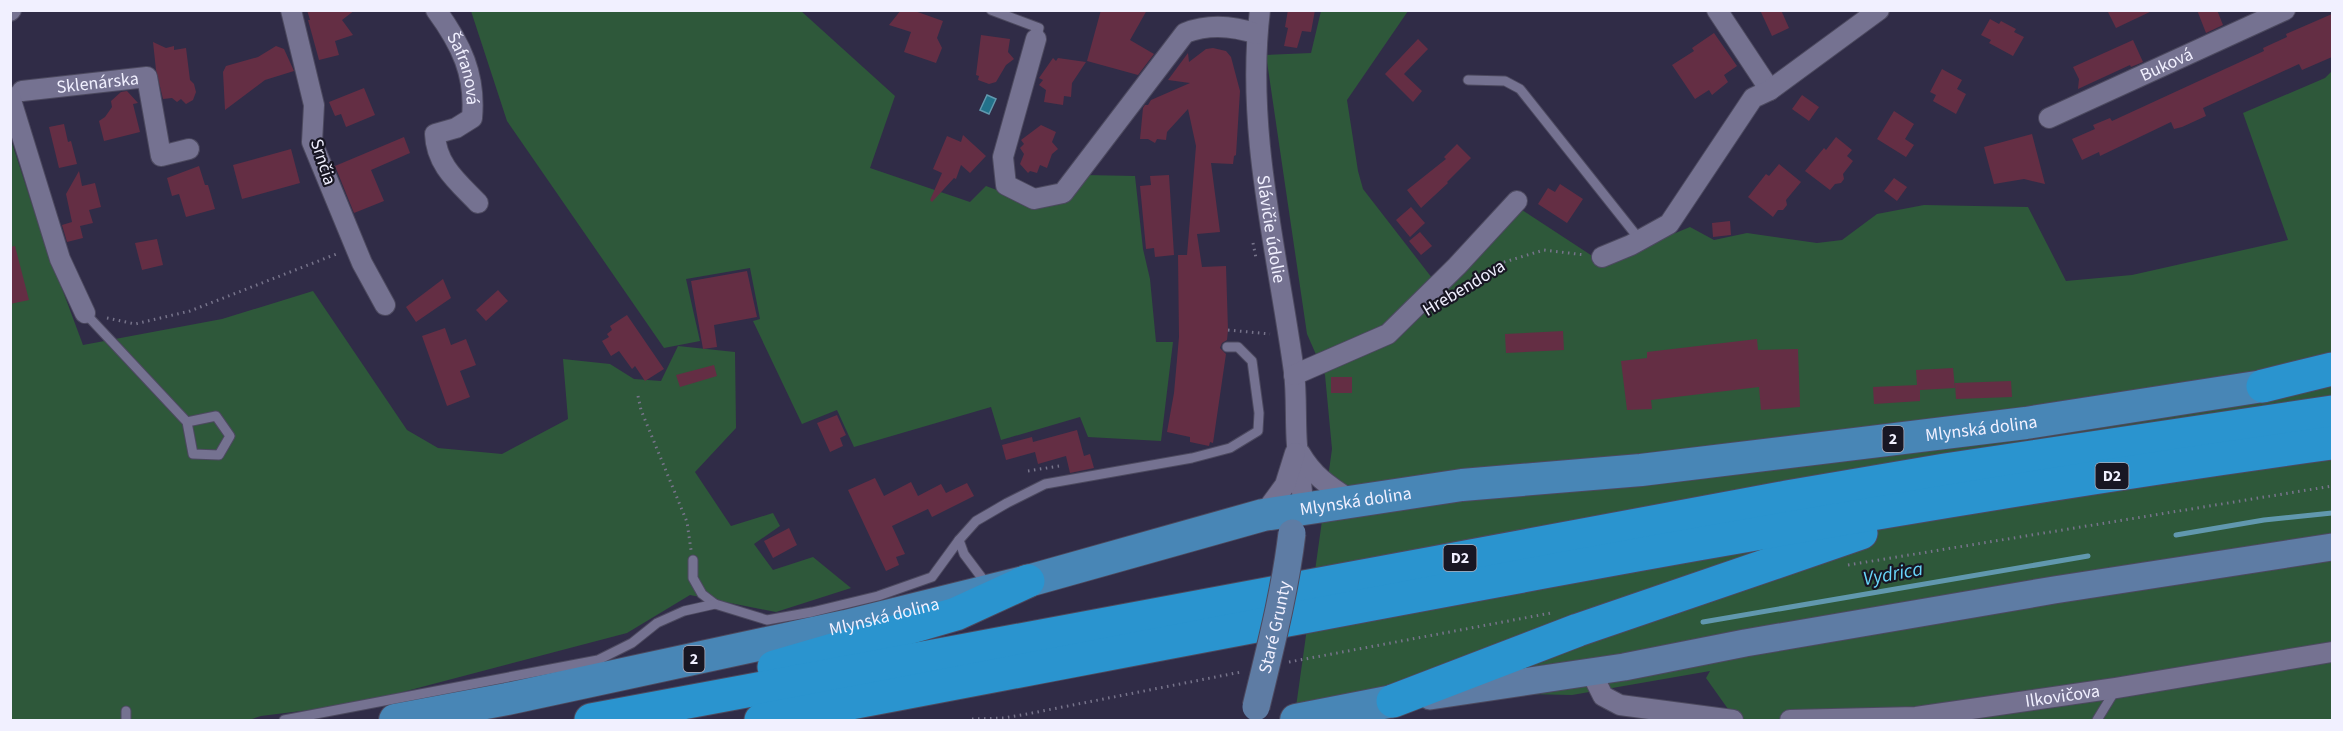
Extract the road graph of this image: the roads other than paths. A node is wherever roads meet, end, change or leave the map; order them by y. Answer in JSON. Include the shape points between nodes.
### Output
{"nodes":[{"id":1,"x":291,"y":10,"type":"edge"},
{"id":2,"x":436,"y":10,"type":"edge"},
{"id":3,"x":991,"y":10,"type":"edge"},
{"id":4,"x":1260,"y":10,"type":"edge"},
{"id":5,"x":1717,"y":10,"type":"edge"},
{"id":6,"x":1879,"y":10,"type":"edge"},
{"id":7,"x":2285,"y":10,"type":"edge"},
{"id":8,"x":1257,"y":34,"type":"junction"},
{"id":9,"x":1036,"y":39,"type":"joint"},
{"id":10,"x":1468,"y":80,"type":"dead end"},
{"id":11,"x":1770,"y":90,"type":"junction"},
{"id":12,"x":14,"y":93,"type":"edge"},
{"id":13,"x":2049,"y":118,"type":"dead end"},
{"id":14,"x":189,"y":148,"type":"dead end"},
{"id":15,"x":1517,"y":201,"type":"dead end"},
{"id":16,"x":478,"y":203,"type":"dead end"},
{"id":17,"x":1640,"y":240,"type":"junction"},
{"id":18,"x":1602,"y":257,"type":"road end"},
{"id":19,"x":385,"y":305,"type":"dead end"},
{"id":20,"x":85,"y":314,"type":"joint"},
{"id":21,"x":1227,"y":346,"type":"dead end"},
{"id":22,"x":2332,"y":369,"type":"edge"},
{"id":23,"x":1301,"y":372,"type":"junction"},
{"id":24,"x":2332,"y":376,"type":"edge"},
{"id":25,"x":2263,"y":386,"type":"junction"},
{"id":26,"x":2332,"y":412,"type":"edge"},
{"id":27,"x":187,"y":422,"type":"junction"},
{"id":28,"x":2332,"y":443,"type":"edge"},
{"id":29,"x":1297,"y":448,"type":"junction"},
{"id":30,"x":1352,"y":501,"type":"junction"},
{"id":31,"x":1951,"y":502,"type":"junction"},
{"id":32,"x":1285,"y":511,"type":"junction"},
{"id":33,"x":959,"y":540,"type":"junction"},
{"id":34,"x":2332,"y":547,"type":"edge"},
{"id":35,"x":693,"y":560,"type":"road end"},
{"id":36,"x":1028,"y":580,"type":"junction"},
{"id":37,"x":991,"y":590,"type":"junction"},
{"id":38,"x":715,"y":604,"type":"junction"},
{"id":39,"x":2332,"y":652,"type":"edge"},
{"id":40,"x":1592,"y":672,"type":"junction"},
{"id":41,"x":2116,"y":688,"type":"junction"},
{"id":42,"x":1393,"y":701,"type":"junction"},
{"id":43,"x":1254,"y":714,"type":"edge"},
{"id":44,"x":284,"y":720,"type":"edge"},
{"id":45,"x":395,"y":720,"type":"edge"},
{"id":46,"x":584,"y":720,"type":"edge"},
{"id":47,"x":591,"y":720,"type":"edge"},
{"id":48,"x":761,"y":720,"type":"edge"},
{"id":49,"x":1301,"y":720,"type":"edge"},
{"id":50,"x":1733,"y":720,"type":"edge"},
{"id":51,"x":1790,"y":720,"type":"edge"},
{"id":52,"x":2097,"y":720,"type":"edge"}],
"edges":[{"from":1,"to":19,"type":"street","name":"Srnčia","via":[[314,105],[312,142],[355,246]]},
{"from":2,"to":16,"type":"street","name":"Šafranová","via":[[464,55],[473,102],[472,118],[435,134],[435,144],[443,165]]},
{"from":3,"to":9,"type":"lane","via":[[1039,28]]},
{"from":4,"to":8,"type":"street","name":"Slávičie údolie"},
{"from":5,"to":11,"type":"street"},
{"from":6,"to":11,"type":"street"},
{"from":7,"to":13,"type":"street","name":"Buková"},
{"from":8,"to":9,"type":"street","via":[[1224,27],[1196,28],[1185,33],[1063,193],[1034,200],[1006,184],[1003,157]]},
{"from":8,"to":23,"type":"street","name":"Slávičie údolie","via":[[1259,146]]},
{"from":10,"to":17,"type":"lane","via":[[1505,81],[1520,89]]},
{"from":11,"to":17,"type":"street","via":[[1753,98],[1669,224]]},
{"from":12,"to":14,"type":"street","name":"Sklenárska","via":[[147,77],[161,156]]},
{"from":12,"to":20,"type":"street","name":"Sklenárska","via":[[60,259]]},
{"from":15,"to":23,"type":"street","via":[[1388,334]]},
{"from":17,"to":18,"type":"street"},
{"from":20,"to":27,"type":"lane"},
{"from":21,"to":33,"type":"lane","via":[[1238,347],[1252,361],[1258,431],[1230,448],[1192,458],[1045,484],[976,521]]},
{"from":22,"to":25,"type":"highway"},
{"from":23,"to":29,"type":"street","name":"Slávičie údolie"},
{"from":24,"to":25,"type":"main road","name":"Mlynská dolina"},
{"from":25,"to":30,"type":"main road","name":"Mlynská dolina","number":"2","via":[[2026,423],[1641,470],[1462,485]]},
{"from":26,"to":47,"type":"highway","number":"D2","via":[[1787,497]]},
{"from":27,"to":27,"type":"lane","via":[[193,453],[219,455],[230,436],[216,416]]},
{"from":28,"to":31,"type":"highway","number":"D2"},
{"from":29,"to":30,"type":"street","via":[[1310,470]]},
{"from":29,"to":32,"type":"street","name":"Slávičie údolie"},
{"from":29,"to":32,"type":"street","name":"Slávičie údolie","via":[[1303,488]]},
{"from":30,"to":32,"type":"main road","name":"Mlynská dolina","number":"2"},
{"from":31,"to":42,"type":"highway","via":[[1578,630]]},
{"from":31,"to":48,"type":"highway","number":"D2","via":[[1605,562]]},
{"from":32,"to":36,"type":"main road","name":"Mlynská dolina","number":"2"},
{"from":32,"to":43,"type":"main road","name":"Staré Grunty","bridge":true,"via":[[1281,603]]},
{"from":33,"to":37,"type":"lane","via":[[964,554]]},
{"from":33,"to":38,"type":"lane","via":[[932,577],[878,597],[767,620]]},
{"from":34,"to":40,"type":"main road","via":[[2054,590]]},
{"from":35,"to":38,"type":"lane","via":[[693,578],[702,594]]},
{"from":36,"to":37,"type":"main road","name":"Mlynská dolina","number":"2"},
{"from":36,"to":46,"type":"highway","via":[[956,614]]},
{"from":37,"to":45,"type":"main road","name":"Mlynská dolina","number":"2","via":[[834,628]]},
{"from":38,"to":44,"type":"lane","via":[[657,623],[632,643],[598,660]]},
{"from":39,"to":41,"type":"street","name":"Ilkovičova"},
{"from":40,"to":42,"type":"main road"},
{"from":40,"to":50,"type":"street","via":[[1603,696],[1620,705]]},
{"from":41,"to":51,"type":"street","name":"Ilkovičova","via":[[1916,717]]},
{"from":41,"to":52,"type":"lane"},
{"from":42,"to":49,"type":"main road"}]}
